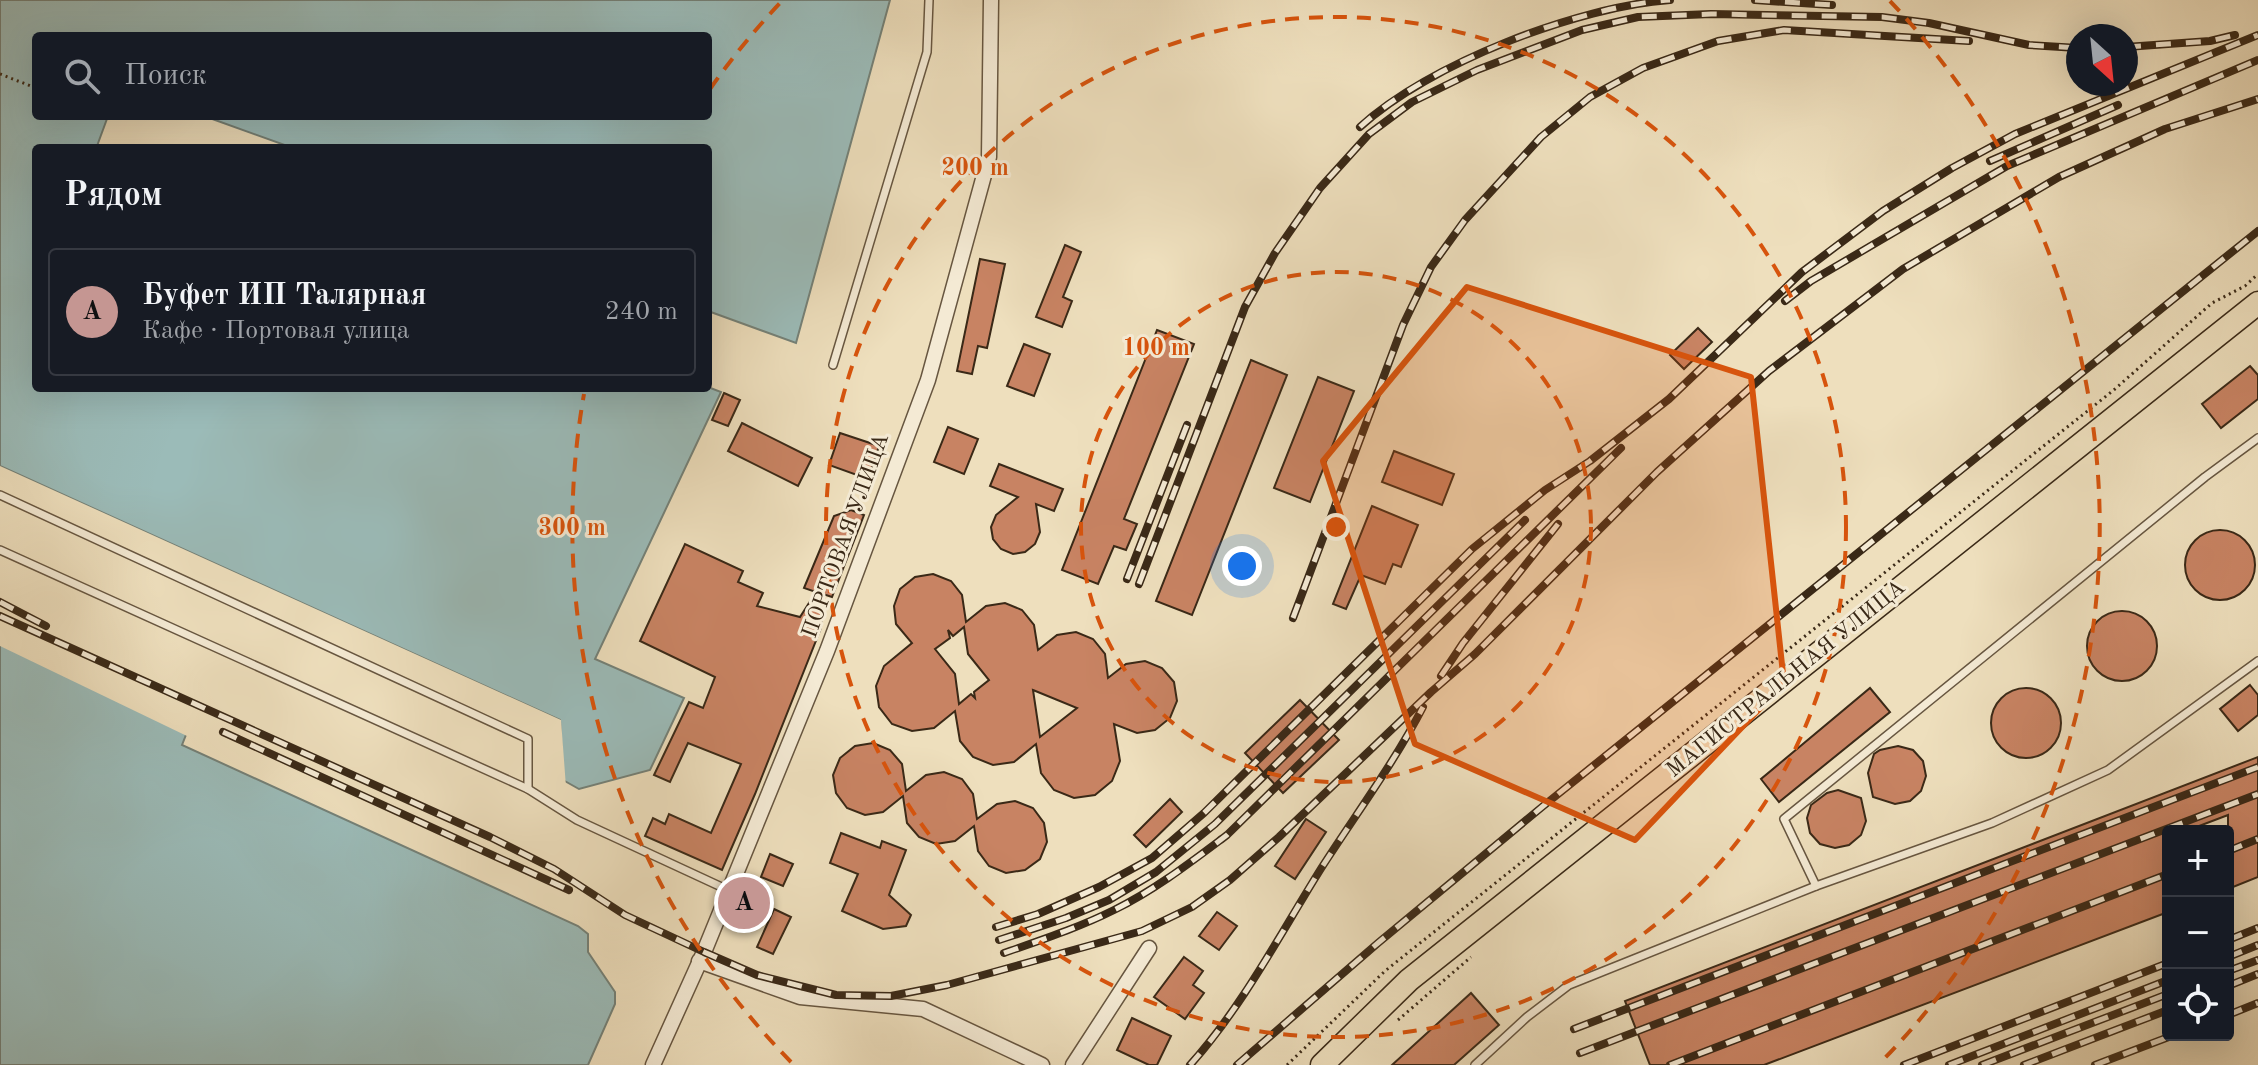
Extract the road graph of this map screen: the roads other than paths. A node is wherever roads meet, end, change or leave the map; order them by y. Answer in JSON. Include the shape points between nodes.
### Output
{"nodes":[{"id":1,"x":929,"y":0,"type":"edge"},
{"id":2,"x":991,"y":0,"type":"edge"},
{"id":3,"x":2258,"y":303,"type":"edge"},
{"id":4,"x":833,"y":365,"type":"dead end"},
{"id":5,"x":2258,"y":438,"type":"edge"},
{"id":6,"x":0,"y":495,"type":"edge"},
{"id":7,"x":0,"y":550,"type":"edge"},
{"id":8,"x":2258,"y":661,"type":"edge"},
{"id":9,"x":528,"y":789,"type":"junction"},
{"id":10,"x":1816,"y":886,"type":"junction"},
{"id":11,"x":728,"y":890,"type":"junction"},
{"id":12,"x":1149,"y":948,"type":"dead end"},
{"id":13,"x":699,"y":961,"type":"junction"},
{"id":14,"x":653,"y":1065,"type":"edge"},
{"id":15,"x":1042,"y":1065,"type":"edge"},
{"id":16,"x":1073,"y":1065,"type":"edge"},
{"id":17,"x":1322,"y":1065,"type":"edge"},
{"id":18,"x":1475,"y":1065,"type":"edge"}],
"edges":[{"from":1,"to":4,"type":"lane","via":[[927,52]]},
{"from":2,"to":11,"type":"street","name":"ПОРТОВАЯ УЛИЦА","via":[[989,157],[928,380],[827,651]]},
{"from":3,"to":17,"type":"highway","name":"МАГИСТРАЛЬНАЯ УЛИЦА","via":[[1409,980]]},
{"from":5,"to":10,"type":"lane","via":[[1784,819]]},
{"from":6,"to":9,"type":"lane","via":[[528,739]]},
{"from":7,"to":9,"type":"lane"},
{"from":8,"to":10,"type":"lane","via":[[2108,770],[1992,823]]},
{"from":9,"to":11,"type":"lane","via":[[577,820]]},
{"from":10,"to":18,"type":"lane","via":[[1569,985]]},
{"from":11,"to":13,"type":"street","name":"ПОРТОВАЯ УЛИЦА"},
{"from":12,"to":16,"type":"street"},
{"from":13,"to":14,"type":"street","name":"ПОРТОВАЯ УЛИЦА"},
{"from":13,"to":15,"type":"street","via":[[800,997],[923,1009]]}]}
